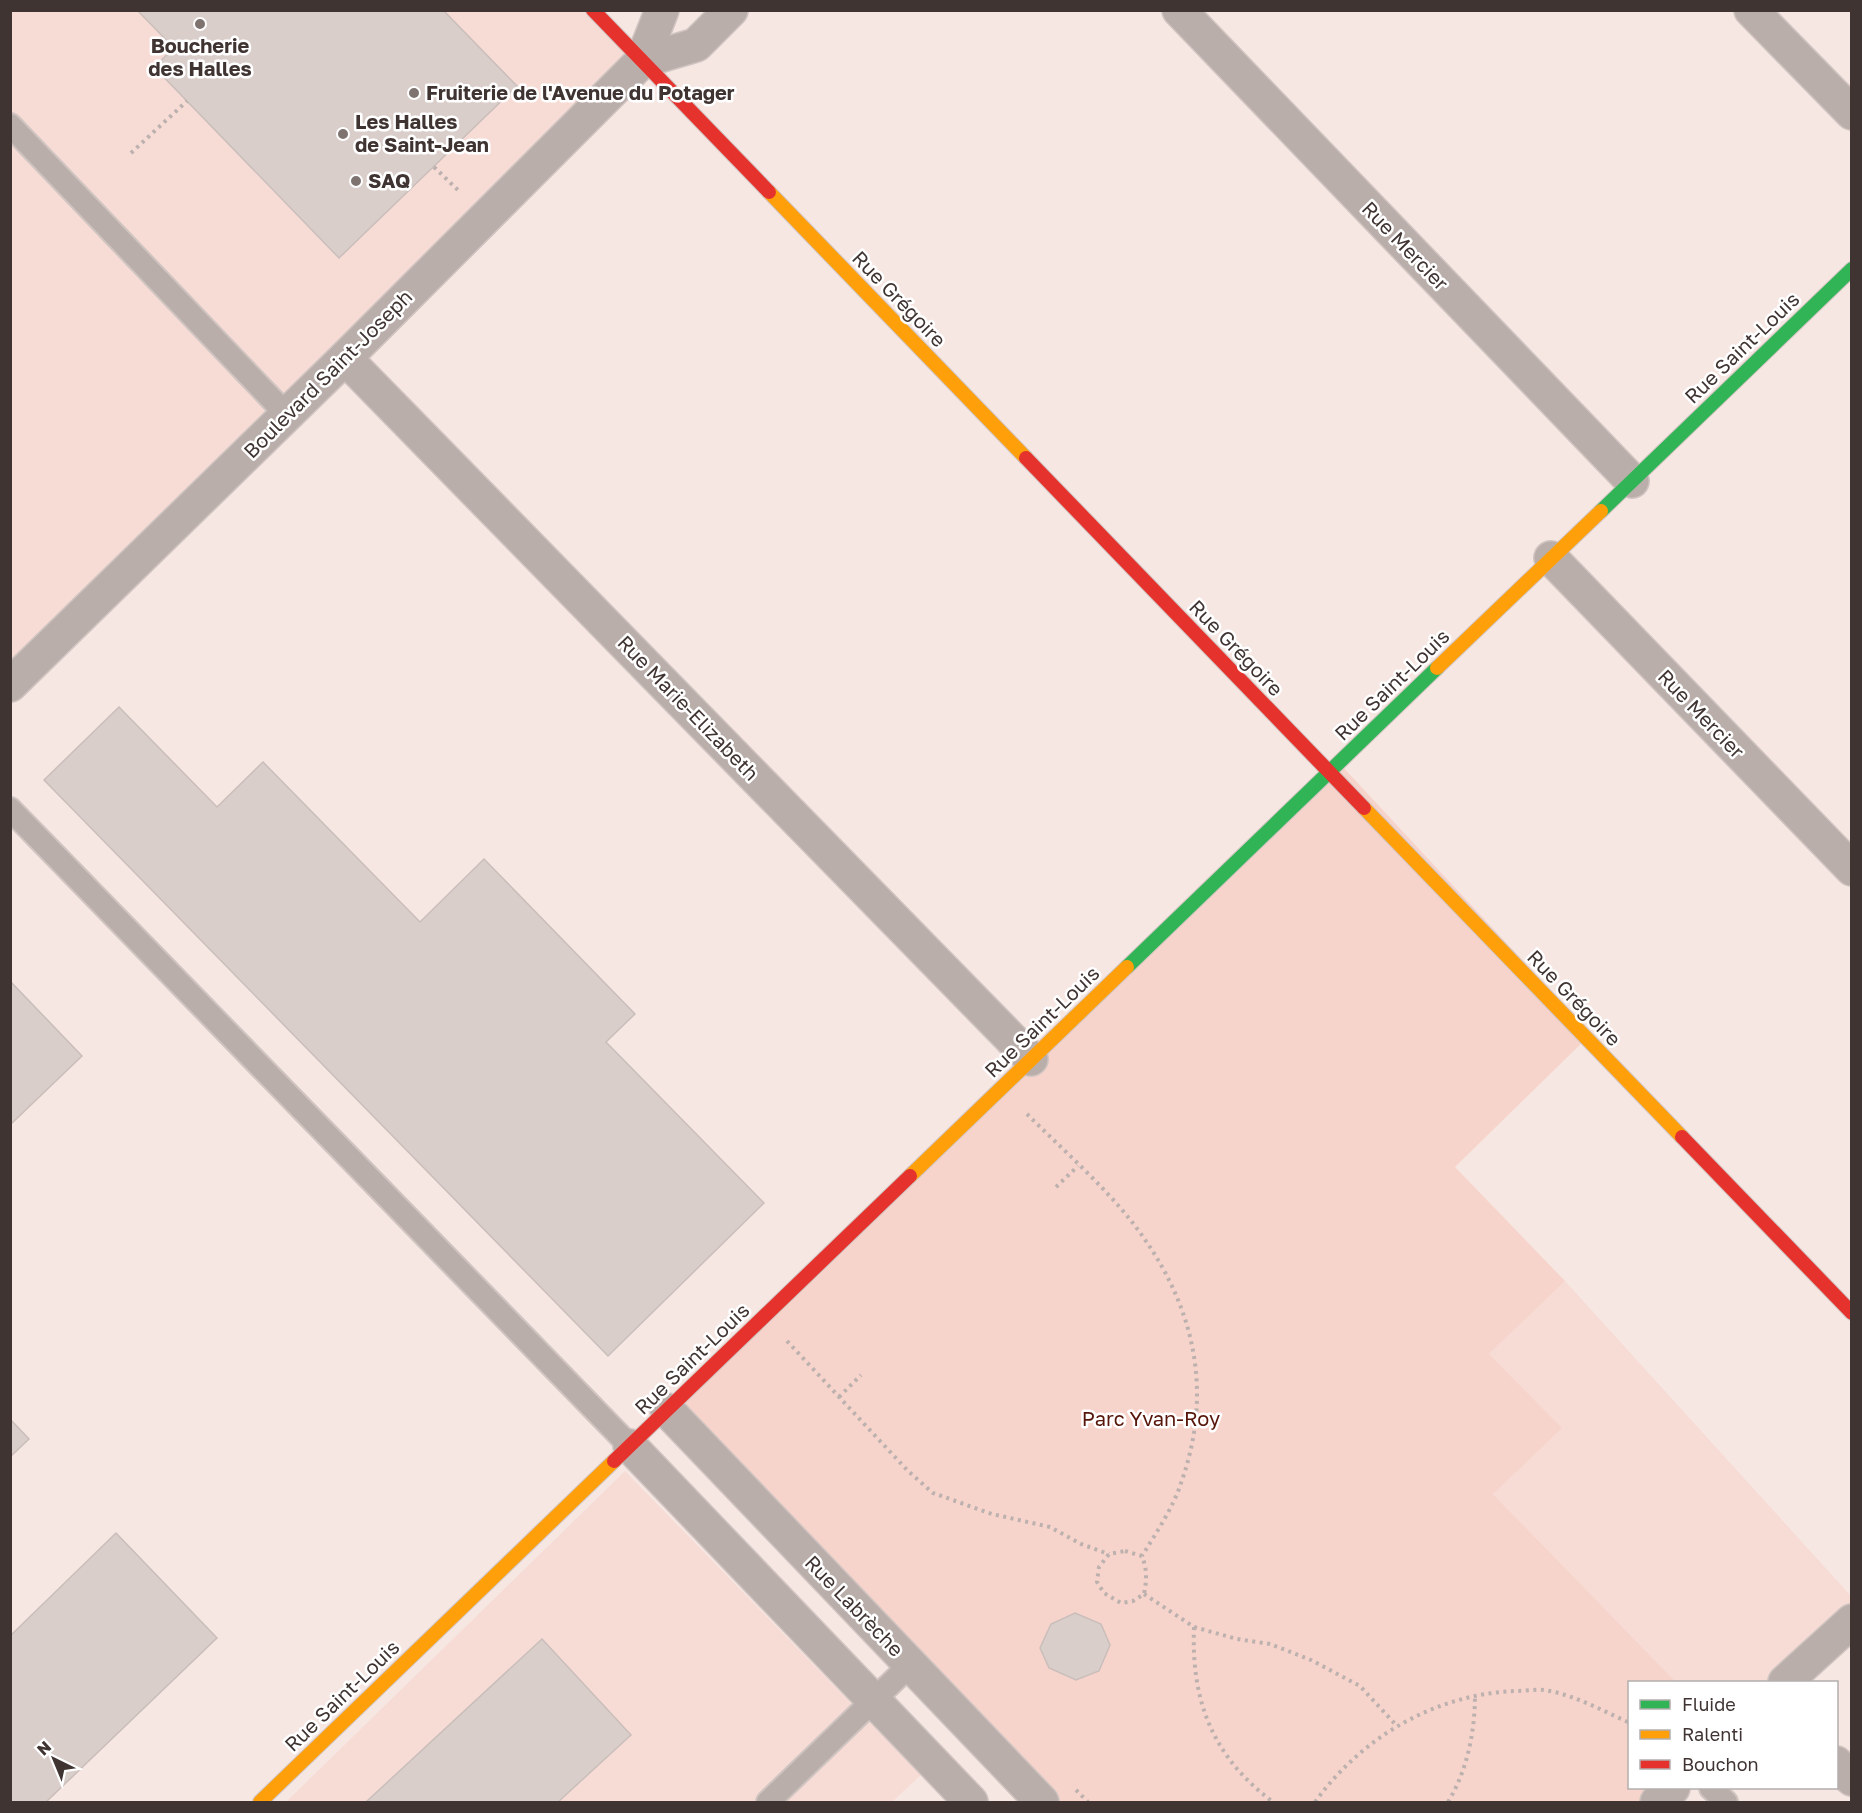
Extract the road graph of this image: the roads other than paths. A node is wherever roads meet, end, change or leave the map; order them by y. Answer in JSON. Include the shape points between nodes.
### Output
{"nodes":[{"id":1,"x":593,"y":10,"type":"edge"},
{"id":2,"x":662,"y":10,"type":"edge"},
{"id":3,"x":731,"y":10,"type":"edge"},
{"id":4,"x":1179,"y":10,"type":"edge"},
{"id":5,"x":1752,"y":10,"type":"edge"},
{"id":6,"x":642,"y":61,"type":"junction"},
{"id":7,"x":1851,"y":113,"type":"edge"},
{"id":8,"x":10,"y":125,"type":"edge"},
{"id":9,"x":1851,"y":269,"type":"edge"},
{"id":10,"x":345,"y":358,"type":"junction"},
{"id":11,"x":287,"y":415,"type":"junction"},
{"id":12,"x":1632,"y":481,"type":"junction"},
{"id":13,"x":1551,"y":558,"type":"junction"},
{"id":14,"x":10,"y":685,"type":"edge"},
{"id":15,"x":1329,"y":772,"type":"junction"},
{"id":16,"x":10,"y":808,"type":"edge"},
{"id":17,"x":1851,"y":869,"type":"edge"},
{"id":18,"x":1031,"y":1059,"type":"junction"},
{"id":19,"x":1851,"y":1313,"type":"edge"},
{"id":20,"x":667,"y":1410,"type":"junction"},
{"id":21,"x":630,"y":1446,"type":"junction"},
{"id":22,"x":1851,"y":1621,"type":"edge"},
{"id":23,"x":910,"y":1665,"type":"junction"},
{"id":24,"x":1787,"y":1681,"type":"edge"},
{"id":25,"x":874,"y":1700,"type":"junction"},
{"id":26,"x":1838,"y":1765,"type":"edge"},
{"id":27,"x":1851,"y":1779,"type":"edge"},
{"id":28,"x":1672,"y":1789,"type":"edge"},
{"id":29,"x":1712,"y":1789,"type":"edge"},
{"id":30,"x":260,"y":1803,"type":"edge"},
{"id":31,"x":768,"y":1803,"type":"edge"},
{"id":32,"x":972,"y":1803,"type":"edge"},
{"id":33,"x":1042,"y":1803,"type":"edge"},
{"id":34,"x":1657,"y":1803,"type":"edge"},
{"id":35,"x":1726,"y":1803,"type":"edge"}],
"edges":[{"from":1,"to":6,"type":"street","name":"Rue Grégoire"},
{"from":2,"to":6,"type":"street","name":"Boulevard Saint-Joseph"},
{"from":3,"to":6,"type":"street","name":"Boulevard Saint-Joseph","via":[[696,45]]},
{"from":4,"to":12,"type":"street","name":"Rue Mercier"},
{"from":5,"to":7,"type":"street"},
{"from":6,"to":10,"type":"street","name":"Boulevard Saint-Joseph"},
{"from":6,"to":15,"type":"street","name":"Rue Grégoire"},
{"from":8,"to":11,"type":"lane"},
{"from":9,"to":12,"type":"street","name":"Rue Saint-Louis"},
{"from":10,"to":11,"type":"street","name":"Boulevard Saint-Joseph"},
{"from":10,"to":18,"type":"street","name":"Rue Marie-Elizabeth"},
{"from":11,"to":14,"type":"street","name":"Boulevard Saint-Joseph"},
{"from":12,"to":13,"type":"street","name":"Rue Saint-Louis"},
{"from":13,"to":15,"type":"street","name":"Rue Saint-Louis"},
{"from":13,"to":17,"type":"street","name":"Rue Mercier"},
{"from":15,"to":18,"type":"street","name":"Rue Saint-Louis"},
{"from":15,"to":19,"type":"street","name":"Rue Grégoire"},
{"from":16,"to":21,"type":"lane"},
{"from":18,"to":20,"type":"street","name":"Rue Saint-Louis"},
{"from":20,"to":21,"type":"street","name":"Rue Saint-Louis"},
{"from":20,"to":23,"type":"street","name":"Rue Labrèche"},
{"from":21,"to":25,"type":"street"},
{"from":21,"to":30,"type":"street","name":"Rue Saint-Louis"},
{"from":22,"to":24,"type":"street"},
{"from":23,"to":25,"type":"lane"},
{"from":23,"to":33,"type":"street","name":"Rue Labrèche"},
{"from":25,"to":31,"type":"lane"},
{"from":25,"to":32,"type":"street"},
{"from":26,"to":27,"type":"street"},
{"from":28,"to":34,"type":"street"},
{"from":29,"to":35,"type":"lane"}]}
